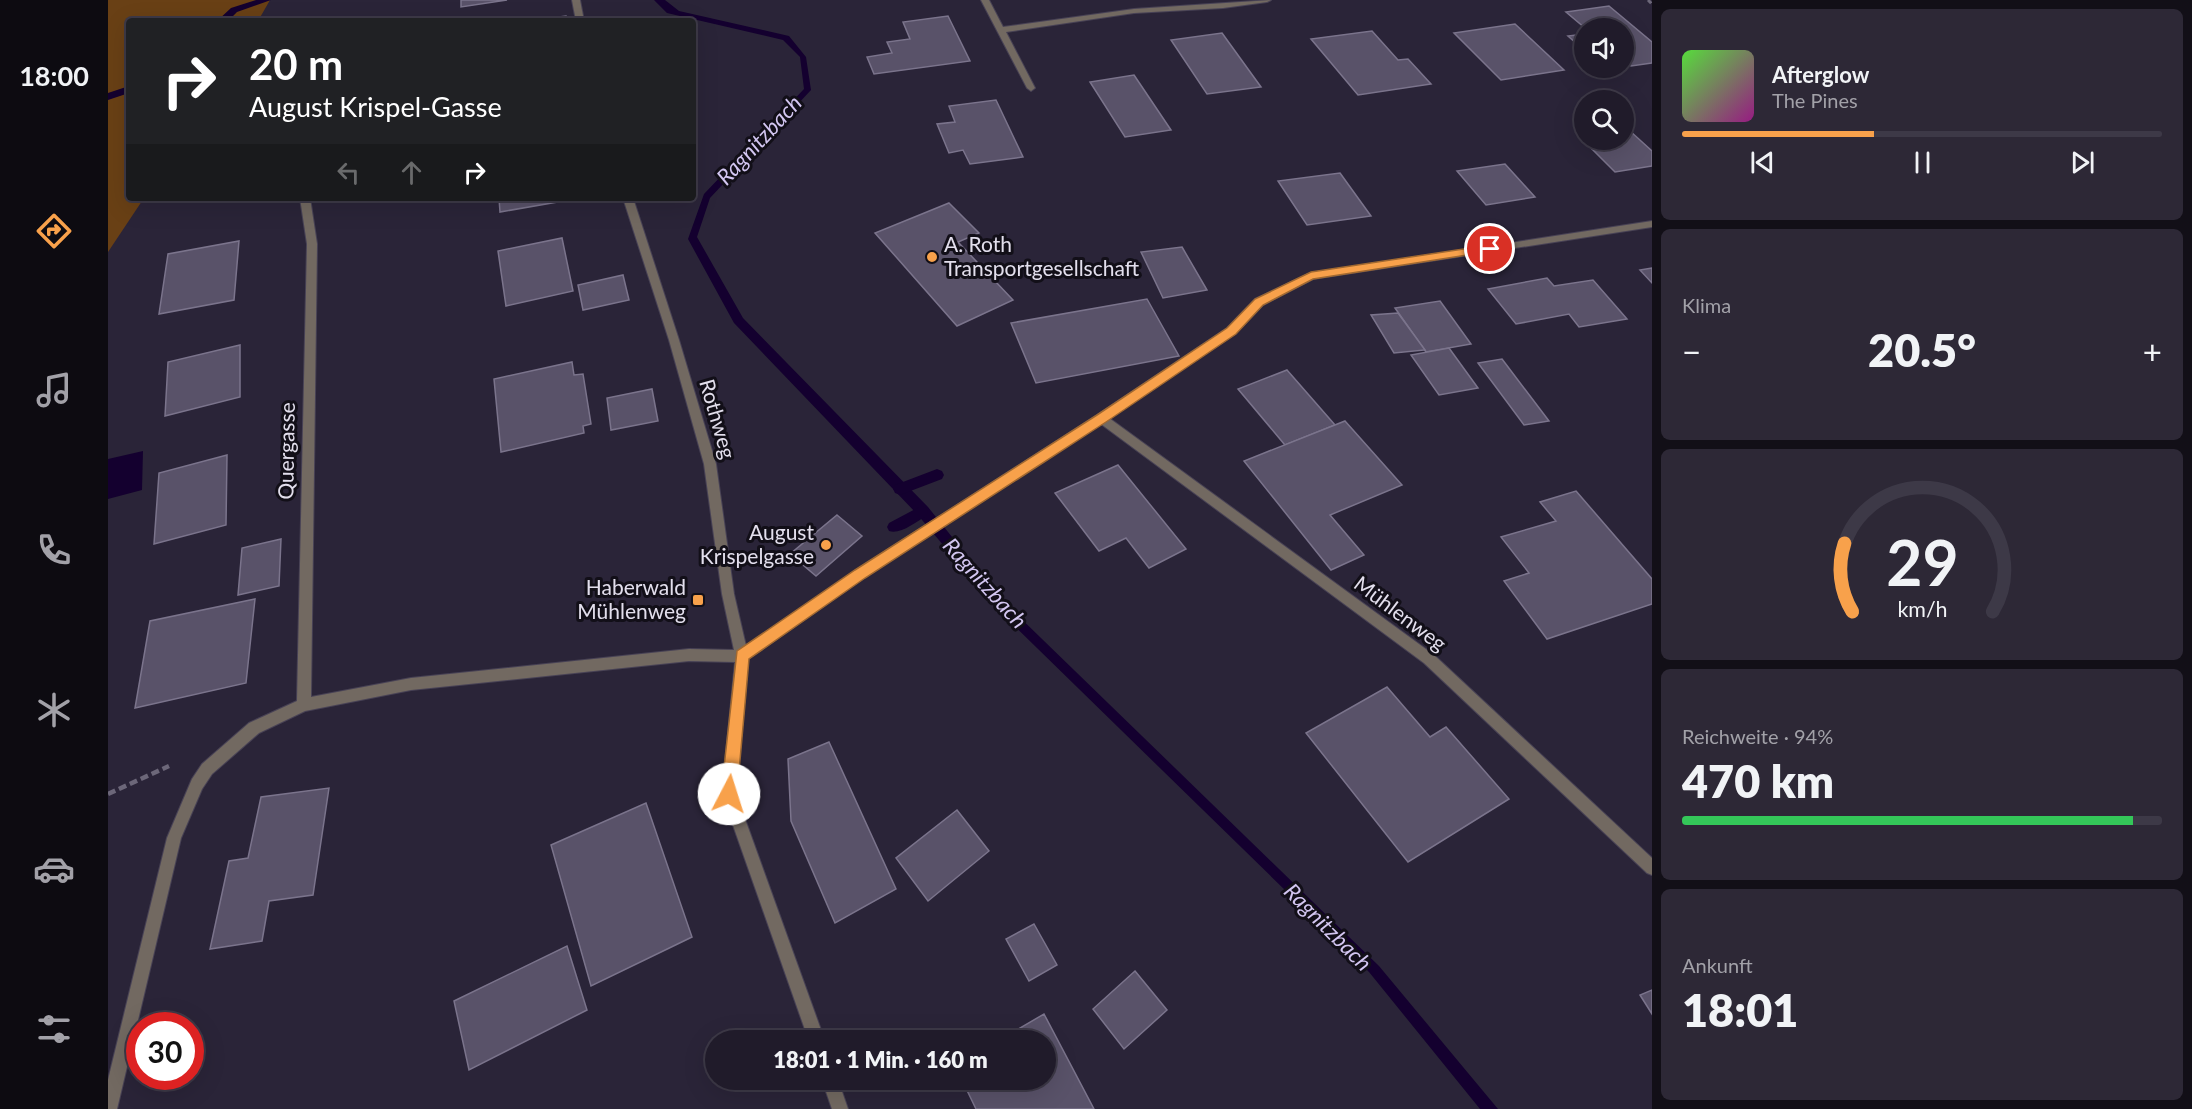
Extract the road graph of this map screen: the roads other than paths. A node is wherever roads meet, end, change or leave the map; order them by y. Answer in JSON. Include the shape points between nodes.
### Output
{"nodes":[{"id":1,"x":576,"y":0,"type":"edge"},
{"id":2,"x":985,"y":0,"type":"edge"},
{"id":3,"x":1267,"y":0,"type":"edge"},
{"id":4,"x":579,"y":18,"type":"edge"},
{"id":5,"x":1001,"y":30,"type":"junction"},
{"id":6,"x":1031,"y":88,"type":"dead end"},
{"id":7,"x":305,"y":201,"type":"edge"},
{"id":8,"x":629,"y":201,"type":"edge"},
{"id":9,"x":1652,"y":224,"type":"edge"},
{"id":10,"x":1101,"y":418,"type":"junction"},
{"id":11,"x":742,"y":656,"type":"junction"},
{"id":12,"x":304,"y":705,"type":"junction"},
{"id":13,"x":1652,"y":868,"type":"edge"},
{"id":14,"x":813,"y":1030,"type":"edge"},
{"id":15,"x":833,"y":1090,"type":"edge"},
{"id":16,"x":109,"y":1109,"type":"edge"},
{"id":17,"x":840,"y":1109,"type":"edge"}],
"edges":[{"from":1,"to":4,"type":"street"},
{"from":2,"to":5,"type":"street"},
{"from":3,"to":5,"type":"street","via":[[1134,11]]},
{"from":5,"to":6,"type":"street"},
{"from":7,"to":12,"type":"street","name":"Quergasse","via":[[312,244]]},
{"from":8,"to":11,"type":"street","name":"Rothweg","via":[[710,464],[728,594]]},
{"from":9,"to":10,"type":"street","via":[[1311,276],[1259,302],[1232,331]]},
{"from":10,"to":11,"type":"street","via":[[977,496]]},
{"from":10,"to":13,"type":"street","name":"Mühlenweg","via":[[1429,659]]},
{"from":11,"to":12,"type":"street","via":[[688,655],[411,684]]},
{"from":11,"to":14,"type":"street","name":"Rothweg","via":[[729,794]]},
{"from":12,"to":16,"type":"street","via":[[254,728],[207,769],[197,784],[174,838]]},
{"from":15,"to":17,"type":"street"}]}
